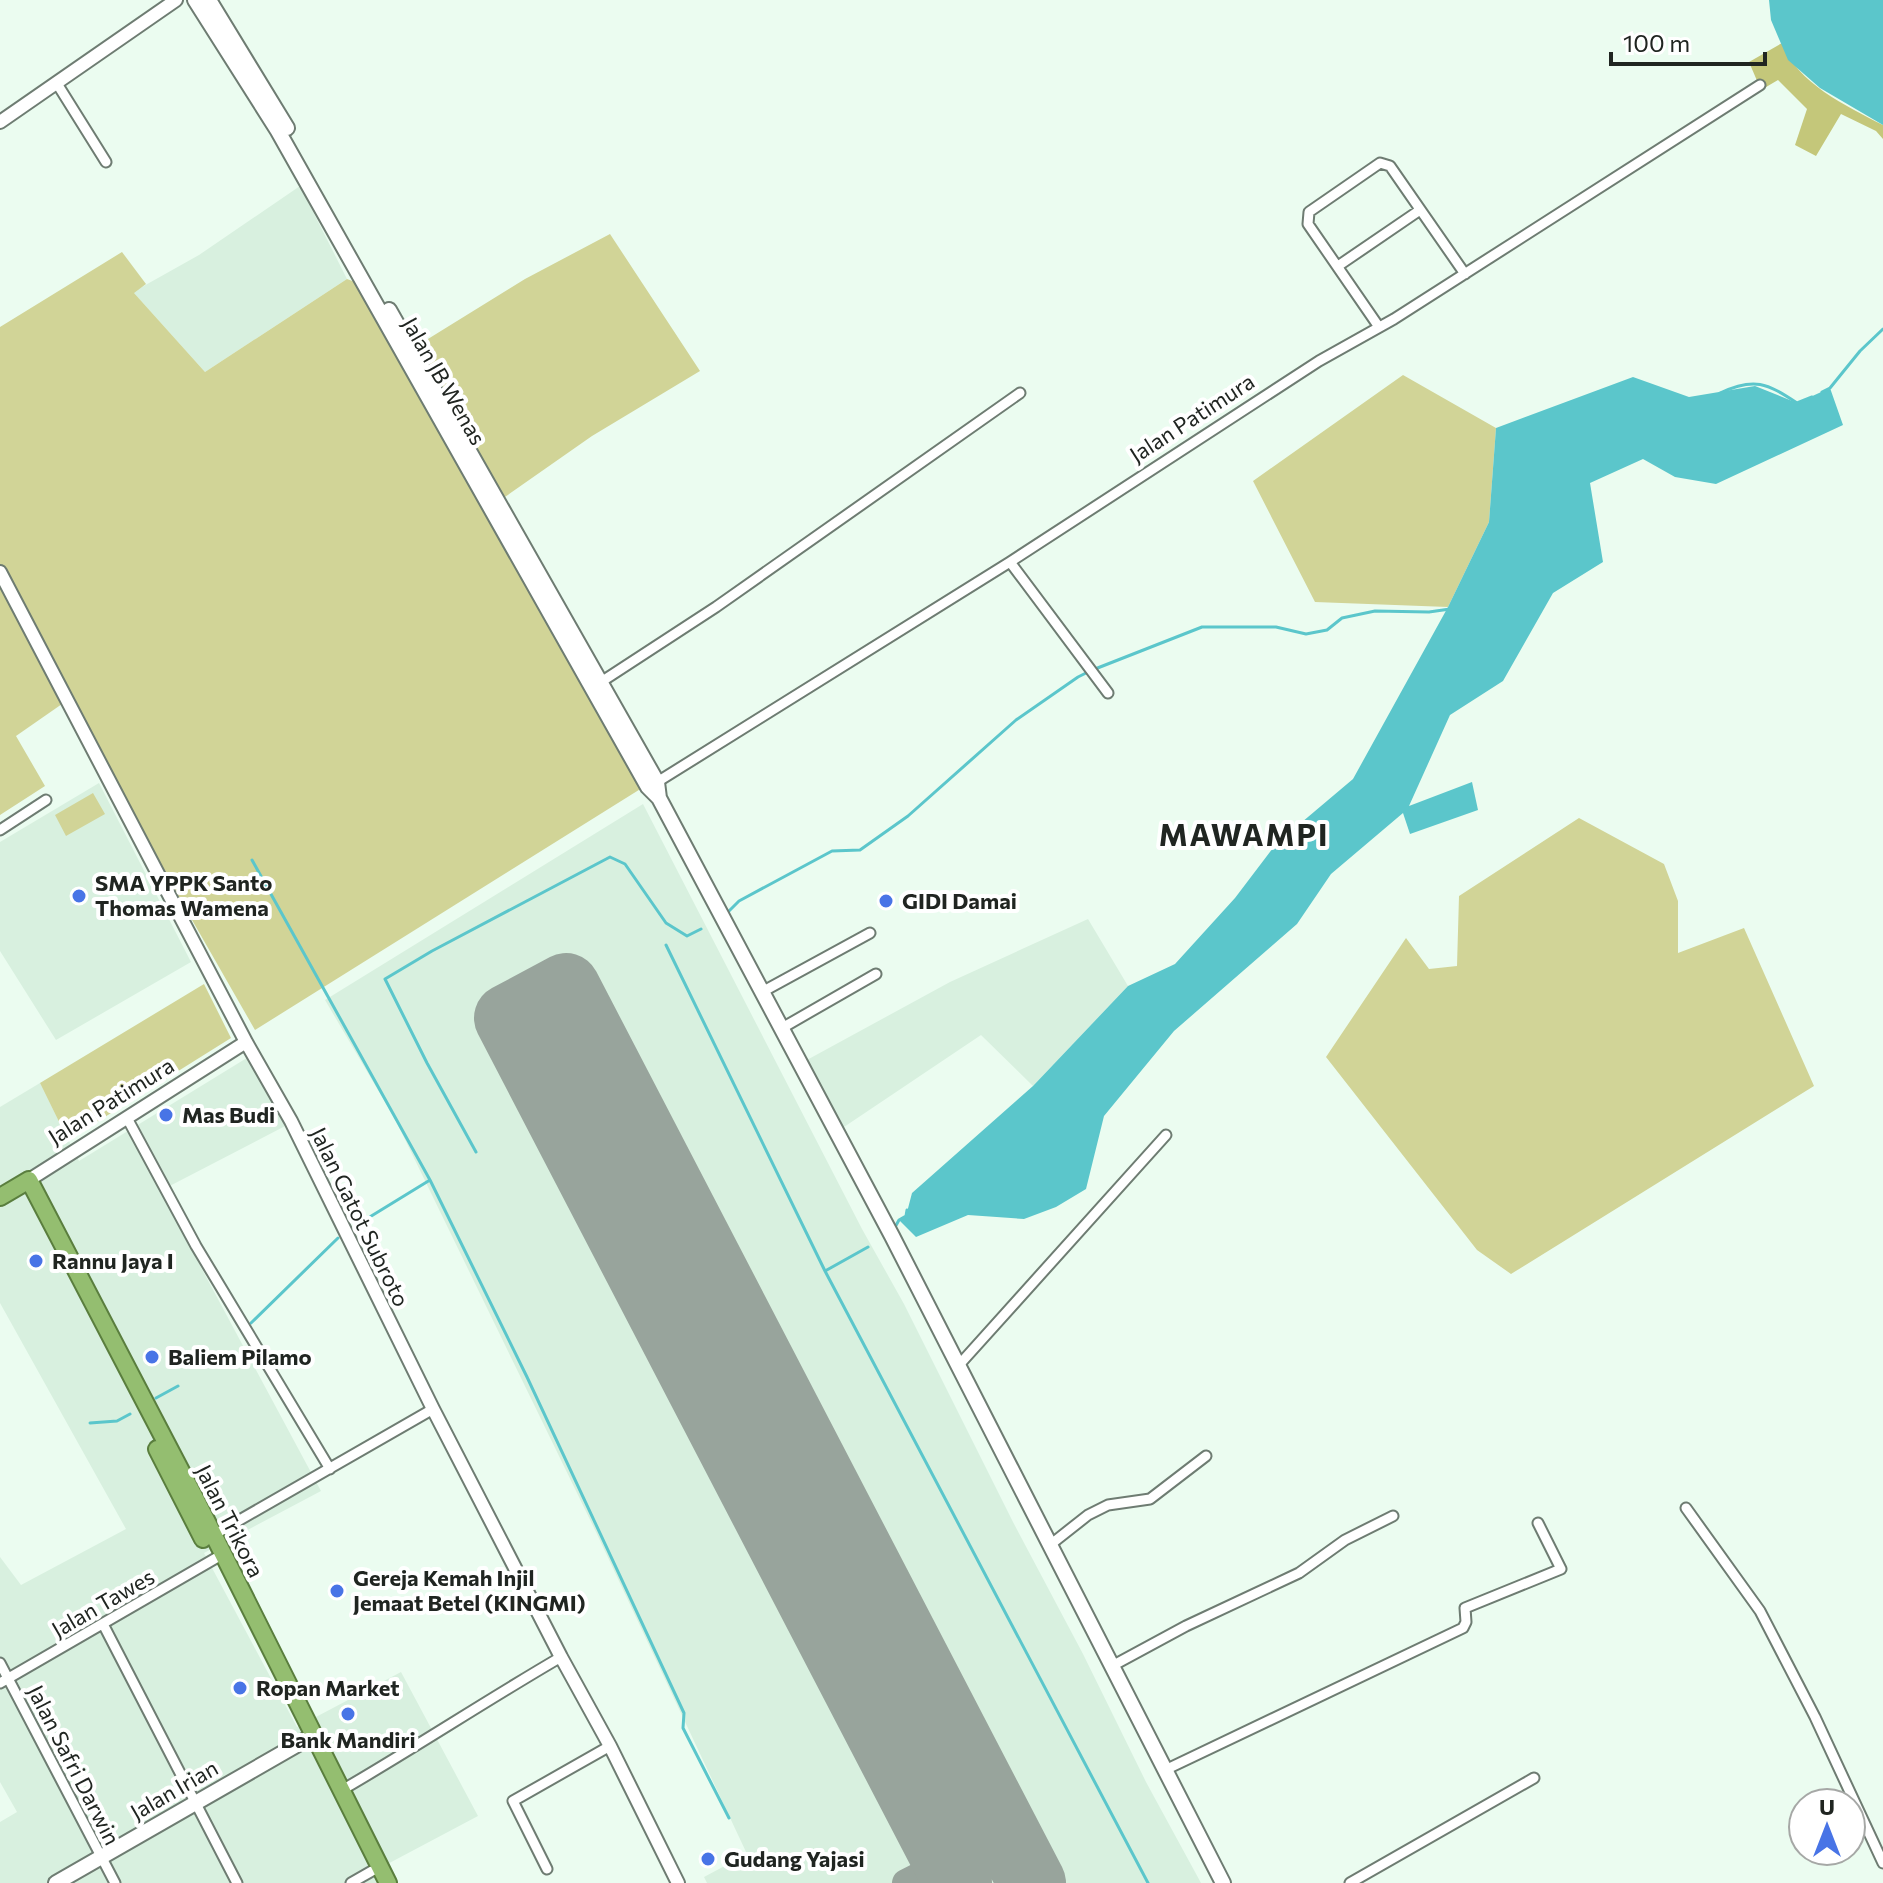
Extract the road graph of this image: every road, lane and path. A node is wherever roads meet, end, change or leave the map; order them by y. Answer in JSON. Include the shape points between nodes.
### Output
{"nodes":[{"id":1,"x":176,"y":0,"type":"edge"},
{"id":2,"x":195,"y":0,"type":"edge"},
{"id":3,"x":209,"y":0,"type":"edge"},
{"id":4,"x":56,"y":82,"type":"junction"},
{"id":5,"x":1760,"y":85,"type":"dead end"},
{"id":6,"x":0,"y":122,"type":"edge"},
{"id":7,"x":106,"y":162,"type":"dead end"},
{"id":8,"x":1420,"y":210,"type":"junction"},
{"id":9,"x":330,"y":215,"type":"junction"},
{"id":10,"x":1338,"y":266,"type":"junction"},
{"id":11,"x":1465,"y":274,"type":"junction"},
{"id":12,"x":1379,"y":327,"type":"junction"},
{"id":13,"x":1020,"y":393,"type":"dead end"},
{"id":14,"x":490,"y":496,"type":"junction"},
{"id":15,"x":1010,"y":562,"type":"junction"},
{"id":16,"x":0,"y":572,"type":"edge"},
{"id":17,"x":601,"y":682,"type":"junction"},
{"id":18,"x":1108,"y":693,"type":"dead end"},
{"id":19,"x":652,"y":784,"type":"junction"},
{"id":20,"x":46,"y":800,"type":"dead end"},
{"id":21,"x":0,"y":830,"type":"edge"},
{"id":22,"x":870,"y":933,"type":"dead end"},
{"id":23,"x":876,"y":974,"type":"dead end"},
{"id":24,"x":762,"y":992,"type":"junction"},
{"id":25,"x":782,"y":1028,"type":"junction"},
{"id":26,"x":246,"y":1042,"type":"junction"},
{"id":27,"x":127,"y":1118,"type":"junction"},
{"id":28,"x":1166,"y":1135,"type":"dead end"},
{"id":29,"x":25,"y":1182,"type":"junction"},
{"id":30,"x":0,"y":1197,"type":"edge"},
{"id":31,"x":959,"y":1365,"type":"junction"},
{"id":32,"x":433,"y":1409,"type":"junction"},
{"id":33,"x":1206,"y":1456,"type":"dead end"},
{"id":34,"x":330,"y":1469,"type":"junction"},
{"id":35,"x":1686,"y":1508,"type":"dead end"},
{"id":36,"x":1393,"y":1516,"type":"dead end"},
{"id":37,"x":1538,"y":1523,"type":"dead end"},
{"id":38,"x":209,"y":1538,"type":"junction"},
{"id":39,"x":1050,"y":1545,"type":"junction"},
{"id":40,"x":218,"y":1557,"type":"junction"},
{"id":41,"x":103,"y":1624,"type":"junction"},
{"id":42,"x":561,"y":1657,"type":"junction"},
{"id":43,"x":0,"y":1663,"type":"edge"},
{"id":44,"x":1112,"y":1666,"type":"junction"},
{"id":45,"x":4,"y":1680,"type":"edge"},
{"id":46,"x":310,"y":1738,"type":"junction"},
{"id":47,"x":610,"y":1746,"type":"junction"},
{"id":48,"x":1165,"y":1770,"type":"junction"},
{"id":49,"x":1534,"y":1778,"type":"dead end"},
{"id":50,"x":342,"y":1790,"type":"junction"},
{"id":51,"x":197,"y":1803,"type":"junction"},
{"id":52,"x":101,"y":1857,"type":"junction"},
{"id":53,"x":1883,"y":1863,"type":"edge"},
{"id":54,"x":547,"y":1869,"type":"dead end"},
{"id":55,"x":375,"y":1877,"type":"edge"},
{"id":56,"x":56,"y":1883,"type":"edge"},
{"id":57,"x":115,"y":1883,"type":"edge"},
{"id":58,"x":237,"y":1883,"type":"edge"},
{"id":59,"x":351,"y":1883,"type":"edge"},
{"id":60,"x":388,"y":1883,"type":"edge"},
{"id":61,"x":678,"y":1883,"type":"edge"},
{"id":62,"x":1223,"y":1883,"type":"edge"},
{"id":63,"x":1350,"y":1883,"type":"edge"}],
"edges":[{"from":1,"to":4,"type":"street"},
{"from":2,"to":9,"type":"main road","name":"Jalan JB Wenas"},
{"from":3,"to":9,"type":"main road","name":"Jalan JB Wenas","via":[[290,133]]},
{"from":4,"to":6,"type":"street"},
{"from":4,"to":7,"type":"street"},
{"from":5,"to":11,"type":"street","name":"Jalan Patimura"},
{"from":8,"to":10,"type":"street"},
{"from":8,"to":10,"type":"street","via":[[1386,163],[1380,163],[1307,216]]},
{"from":8,"to":11,"type":"street"},
{"from":9,"to":14,"type":"main road","name":"Jalan JB Wenas"},
{"from":10,"to":12,"type":"street"},
{"from":11,"to":12,"type":"street","name":"Jalan Patimura"},
{"from":12,"to":15,"type":"street","name":"Jalan Patimura"},
{"from":13,"to":17,"type":"street"},
{"from":14,"to":17,"type":"main road","name":"Jalan JB Wenas"},
{"from":14,"to":19,"type":"main road","name":"Jalan JB Wenas"},
{"from":15,"to":18,"type":"street"},
{"from":15,"to":19,"type":"street","name":"Jalan Patimura"},
{"from":16,"to":26,"type":"street","name":"Jalan Gatot Subroto"},
{"from":17,"to":19,"type":"main road","name":"Jalan JB Wenas"},
{"from":19,"to":24,"type":"main road"},
{"from":20,"to":21,"type":"street"},
{"from":22,"to":24,"type":"street"},
{"from":23,"to":25,"type":"street"},
{"from":24,"to":25,"type":"main road"},
{"from":25,"to":31,"type":"main road"},
{"from":26,"to":27,"type":"street","name":"Jalan Patimura"},
{"from":26,"to":32,"type":"street","name":"Jalan Gatot Subroto","via":[[291,1121]]},
{"from":27,"to":29,"type":"street","name":"Jalan Patimura"},
{"from":27,"to":34,"type":"street","via":[[196,1246]]},
{"from":28,"to":31,"type":"street"},
{"from":29,"to":30,"type":"highway","name":"Jalan Patimura"},
{"from":29,"to":38,"type":"highway","name":"Jalan Trikora"},
{"from":31,"to":39,"type":"main road"},
{"from":32,"to":34,"type":"street"},
{"from":32,"to":42,"type":"street","name":"Jalan Gatot Subroto"},
{"from":33,"to":39,"type":"street","via":[[1150,1499],[1098,1510]]},
{"from":34,"to":38,"type":"street"},
{"from":35,"to":53,"type":"street","via":[[1760,1611]]},
{"from":36,"to":44,"type":"street","via":[[1345,1540],[1299,1573]]},
{"from":37,"to":48,"type":"street","via":[[1561,1569],[1465,1608],[1463,1628]]},
{"from":38,"to":40,"type":"highway","name":"Jalan Trikora"},
{"from":39,"to":44,"type":"main road"},
{"from":40,"to":41,"type":"street","name":"Jalan Tawes"},
{"from":40,"to":46,"type":"highway","name":"Jalan Trikora"},
{"from":41,"to":45,"type":"street","name":"Jalan Tawes"},
{"from":41,"to":51,"type":"street"},
{"from":42,"to":47,"type":"street","name":"Jalan Gatot Subroto"},
{"from":42,"to":50,"type":"street"},
{"from":43,"to":45,"type":"street","name":"Jalan Safri Darwin"},
{"from":44,"to":48,"type":"main road"},
{"from":45,"to":52,"type":"street","name":"Jalan Safri Darwin"},
{"from":46,"to":50,"type":"highway","name":"Jalan Trikora"},
{"from":46,"to":51,"type":"main road","name":"Jalan Irian"},
{"from":46,"to":55,"type":"highway","name":"Jalan Trikora"},
{"from":47,"to":54,"type":"street","via":[[513,1801]]},
{"from":47,"to":61,"type":"street","name":"Jalan Gatot Subroto"},
{"from":48,"to":62,"type":"main road"},
{"from":49,"to":63,"type":"street"},
{"from":50,"to":60,"type":"highway","name":"Jalan Trikora"},
{"from":51,"to":52,"type":"main road","name":"Jalan Irian"},
{"from":51,"to":58,"type":"street"},
{"from":52,"to":56,"type":"main road","name":"Jalan Irian"},
{"from":52,"to":57,"type":"street","name":"Jalan Safri Darwin"},
{"from":55,"to":59,"type":"street"}]}
